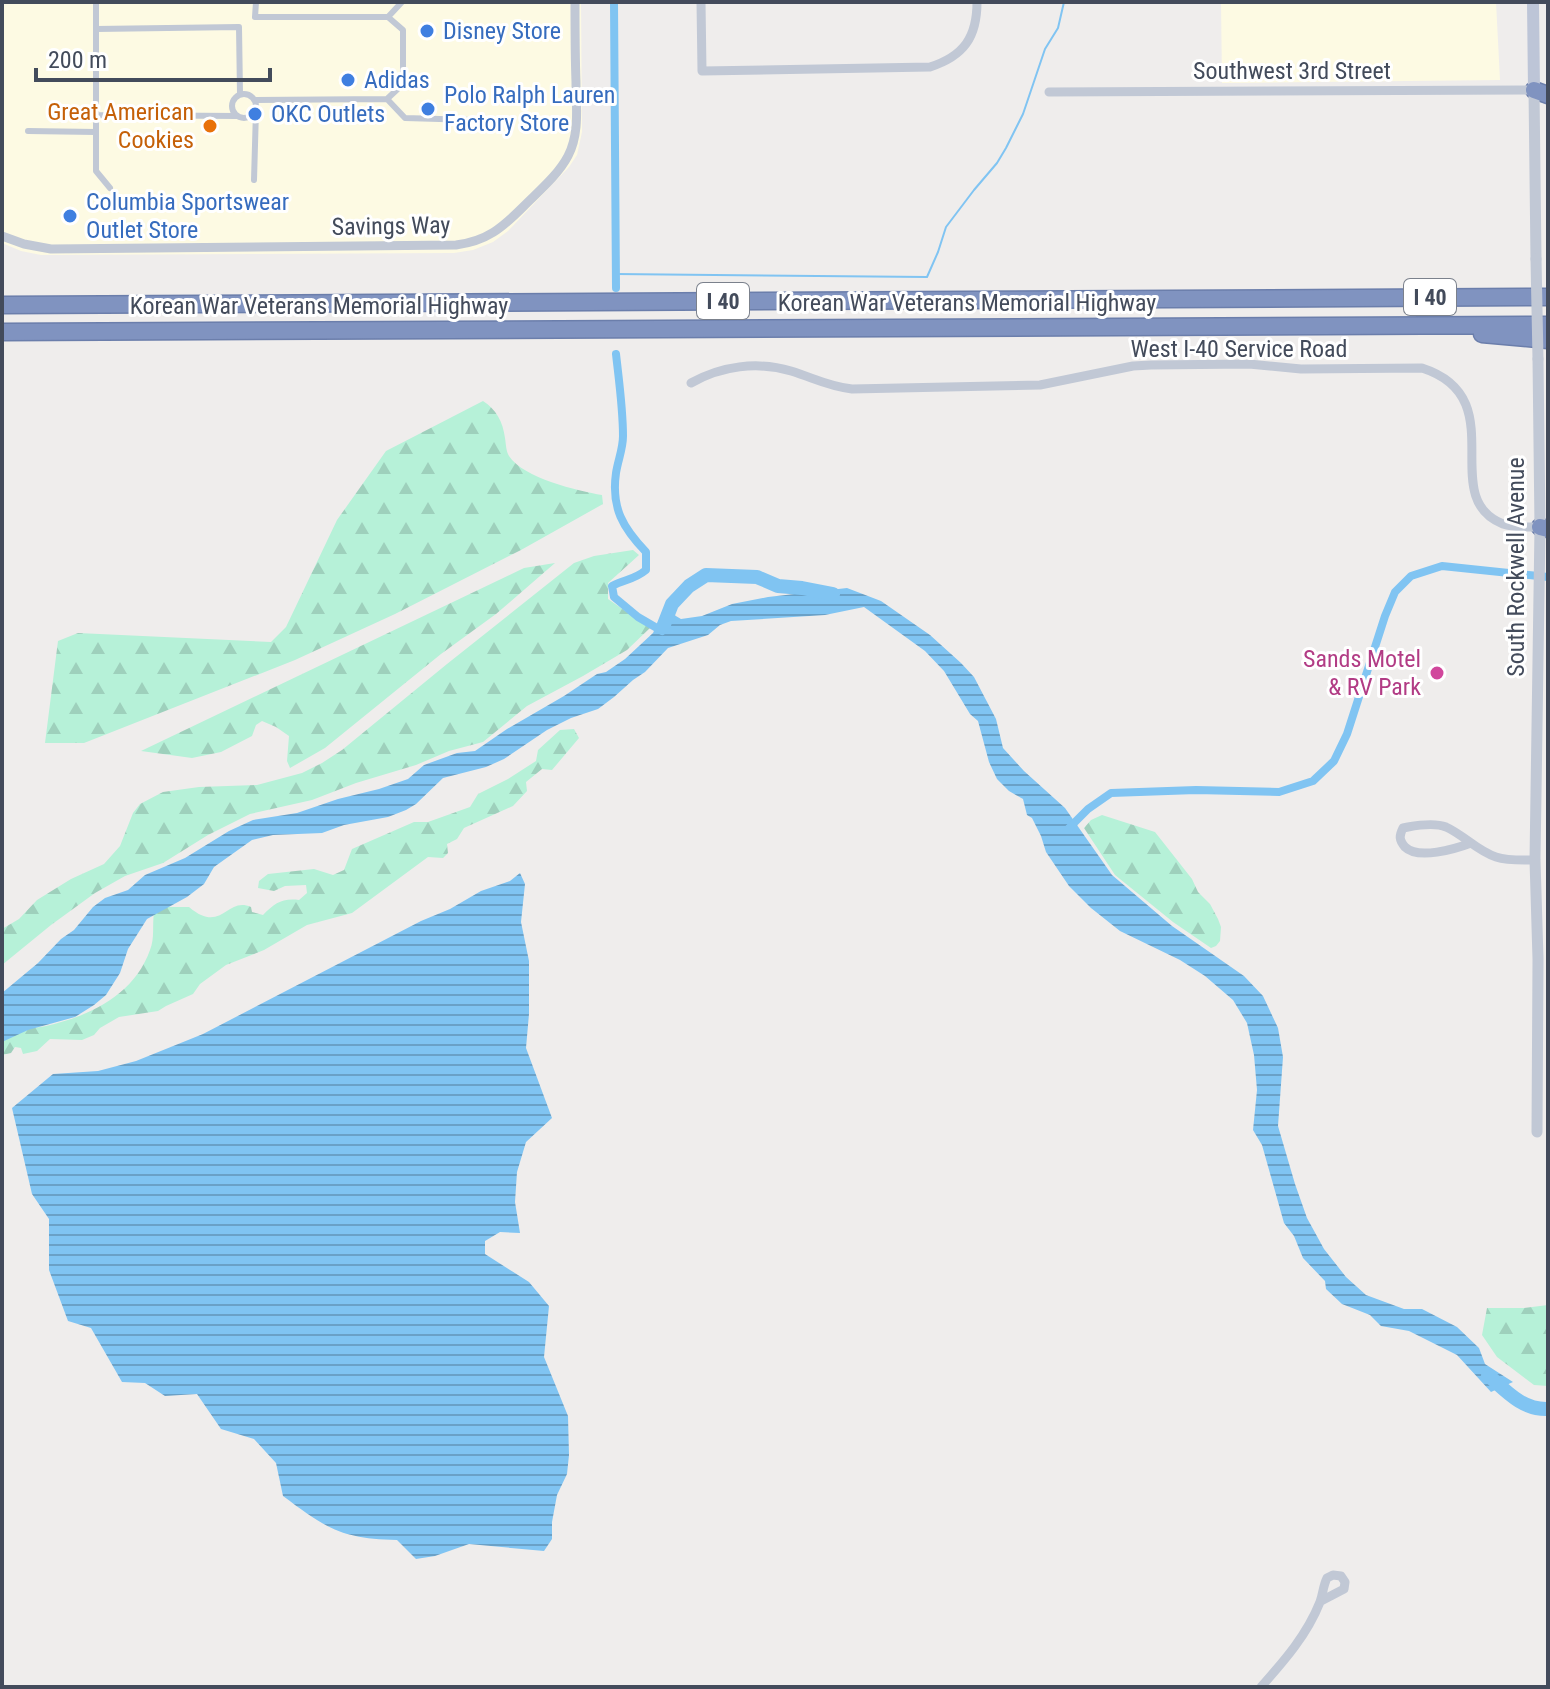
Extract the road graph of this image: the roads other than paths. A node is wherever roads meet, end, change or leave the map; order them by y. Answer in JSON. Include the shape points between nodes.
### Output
{"nodes":[{"id":1,"x":96,"y":2,"type":"edge"},
{"id":2,"x":256,"y":2,"type":"edge"},
{"id":3,"x":402,"y":2,"type":"edge"},
{"id":4,"x":575,"y":2,"type":"edge"},
{"id":5,"x":701,"y":2,"type":"edge"},
{"id":6,"x":977,"y":2,"type":"edge"},
{"id":7,"x":1533,"y":2,"type":"edge"},
{"id":8,"x":255,"y":17,"type":"junction"},
{"id":9,"x":388,"y":17,"type":"junction"},
{"id":10,"x":239,"y":27,"type":"junction"},
{"id":11,"x":96,"y":29,"type":"junction"},
{"id":12,"x":1543,"y":91,"type":"edge"},
{"id":13,"x":1049,"y":92,"type":"dead end"},
{"id":14,"x":240,"y":94,"type":"junction"},
{"id":15,"x":387,"y":99,"type":"junction"},
{"id":16,"x":255,"y":100,"type":"junction"},
{"id":17,"x":256,"y":110,"type":"junction"},
{"id":18,"x":96,"y":115,"type":"junction"},
{"id":19,"x":237,"y":116,"type":"junction"},
{"id":20,"x":474,"y":120,"type":"dead end"},
{"id":21,"x":28,"y":131,"type":"dead end"},
{"id":22,"x":96,"y":132,"type":"junction"},
{"id":23,"x":254,"y":180,"type":"dead end"},
{"id":24,"x":110,"y":188,"type":"dead end"},
{"id":25,"x":2,"y":236,"type":"edge"},
{"id":26,"x":1548,"y":288,"type":"edge"},
{"id":27,"x":2,"y":295,"type":"edge"},
{"id":28,"x":1494,"y":297,"type":"junction"},
{"id":29,"x":1548,"y":297,"type":"edge"},
{"id":30,"x":81,"y":304,"type":"junction"},
{"id":31,"x":2,"y":305,"type":"edge"},
{"id":32,"x":1405,"y":324,"type":"junction"},
{"id":33,"x":1548,"y":325,"type":"edge"},
{"id":34,"x":72,"y":331,"type":"junction"},
{"id":35,"x":2,"y":332,"type":"edge"},
{"id":36,"x":2,"y":340,"type":"edge"},
{"id":37,"x":1548,"y":340,"type":"edge"},
{"id":38,"x":691,"y":383,"type":"dead end"},
{"id":39,"x":1545,"y":527,"type":"edge"},
{"id":40,"x":1471,"y":843,"type":"junction"},
{"id":41,"x":1535,"y":860,"type":"junction"},
{"id":42,"x":1542,"y":890,"type":"edge"},
{"id":43,"x":1543,"y":959,"type":"edge"},
{"id":44,"x":1537,"y":1132,"type":"dead end"},
{"id":45,"x":1321,"y":1601,"type":"dead end"},
{"id":46,"x":1261,"y":1687,"type":"edge"}],
"edges":[{"from":1,"to":11,"type":"street"},
{"from":2,"to":8,"type":"street"},
{"from":3,"to":9,"type":"street"},
{"from":4,"to":25,"type":"street","name":"Savings Way","via":[[572,148],[563,165],[511,219],[473,243],[51,249]]},
{"from":5,"to":6,"type":"street","via":[[702,71],[930,67],[966,46]]},
{"from":7,"to":12,"type":"main road","name":"South Rockwell Avenue"},
{"from":8,"to":9,"type":"street"},
{"from":8,"to":10,"type":"street"},
{"from":9,"to":15,"type":"street","via":[[403,30],[403,84]]},
{"from":10,"to":11,"type":"street"},
{"from":10,"to":14,"type":"street"},
{"from":11,"to":18,"type":"street"},
{"from":12,"to":13,"type":"street","name":"Southwest 3rd Street"},
{"from":12,"to":39,"type":"street","name":"South Rockwell Avenue","bridge":true,"via":[[1536,259]]},
{"from":14,"to":16,"type":"street"},
{"from":14,"to":19,"type":"street","via":[[232,103]]},
{"from":15,"to":16,"type":"street"},
{"from":15,"to":20,"type":"street","via":[[405,118]]},
{"from":16,"to":17,"type":"street"},
{"from":17,"to":19,"type":"street","via":[[246,118]]},
{"from":17,"to":23,"type":"street"},
{"from":18,"to":19,"type":"street"},
{"from":18,"to":22,"type":"street"},
{"from":21,"to":22,"type":"street"},
{"from":22,"to":24,"type":"street","via":[[96,171]]},
{"from":26,"to":28,"type":"highway"},
{"from":27,"to":30,"type":"highway"},
{"from":28,"to":29,"type":"highway","name":"Korean War Veterans Memorial Highway","number":"I 40"},
{"from":28,"to":30,"type":"highway","name":"Korean War Veterans Memorial Highway","number":"I 40"},
{"from":30,"to":31,"type":"highway","name":"Korean War Veterans Memorial Highway","number":"I 40"},
{"from":32,"to":33,"type":"highway","name":"Korean War Veterans Memorial Highway","number":"I 40"},
{"from":32,"to":34,"type":"highway","name":"Korean War Veterans Memorial Highway","number":"I 40"},
{"from":32,"to":37,"type":"highway"},
{"from":34,"to":35,"type":"highway","name":"Korean War Veterans Memorial Highway","number":"I 40"},
{"from":34,"to":36,"type":"highway"},
{"from":38,"to":39,"type":"street","name":"West I-40 Service Road","via":[[710,372],[766,366],[852,389],[1040,385],[1151,365],[1422,368],[1437,373],[1462,395],[1471,424],[1473,492],[1484,510],[1505,525]]},
{"from":39,"to":41,"type":"street","name":"South Rockwell Avenue","via":[[1539,566]]},
{"from":40,"to":40,"type":"street","via":[[1444,826],[1408,827],[1400,834],[1413,852]]},
{"from":40,"to":41,"type":"street","via":[[1498,858]]},
{"from":41,"to":42,"type":"street","name":"South Rockwell Avenue"},
{"from":42,"to":43,"type":"street","name":"South Rockwell Avenue"},
{"from":43,"to":44,"type":"street","name":"South Rockwell Avenue"},
{"from":45,"to":46,"type":"street","via":[[1293,1650]]}]}
